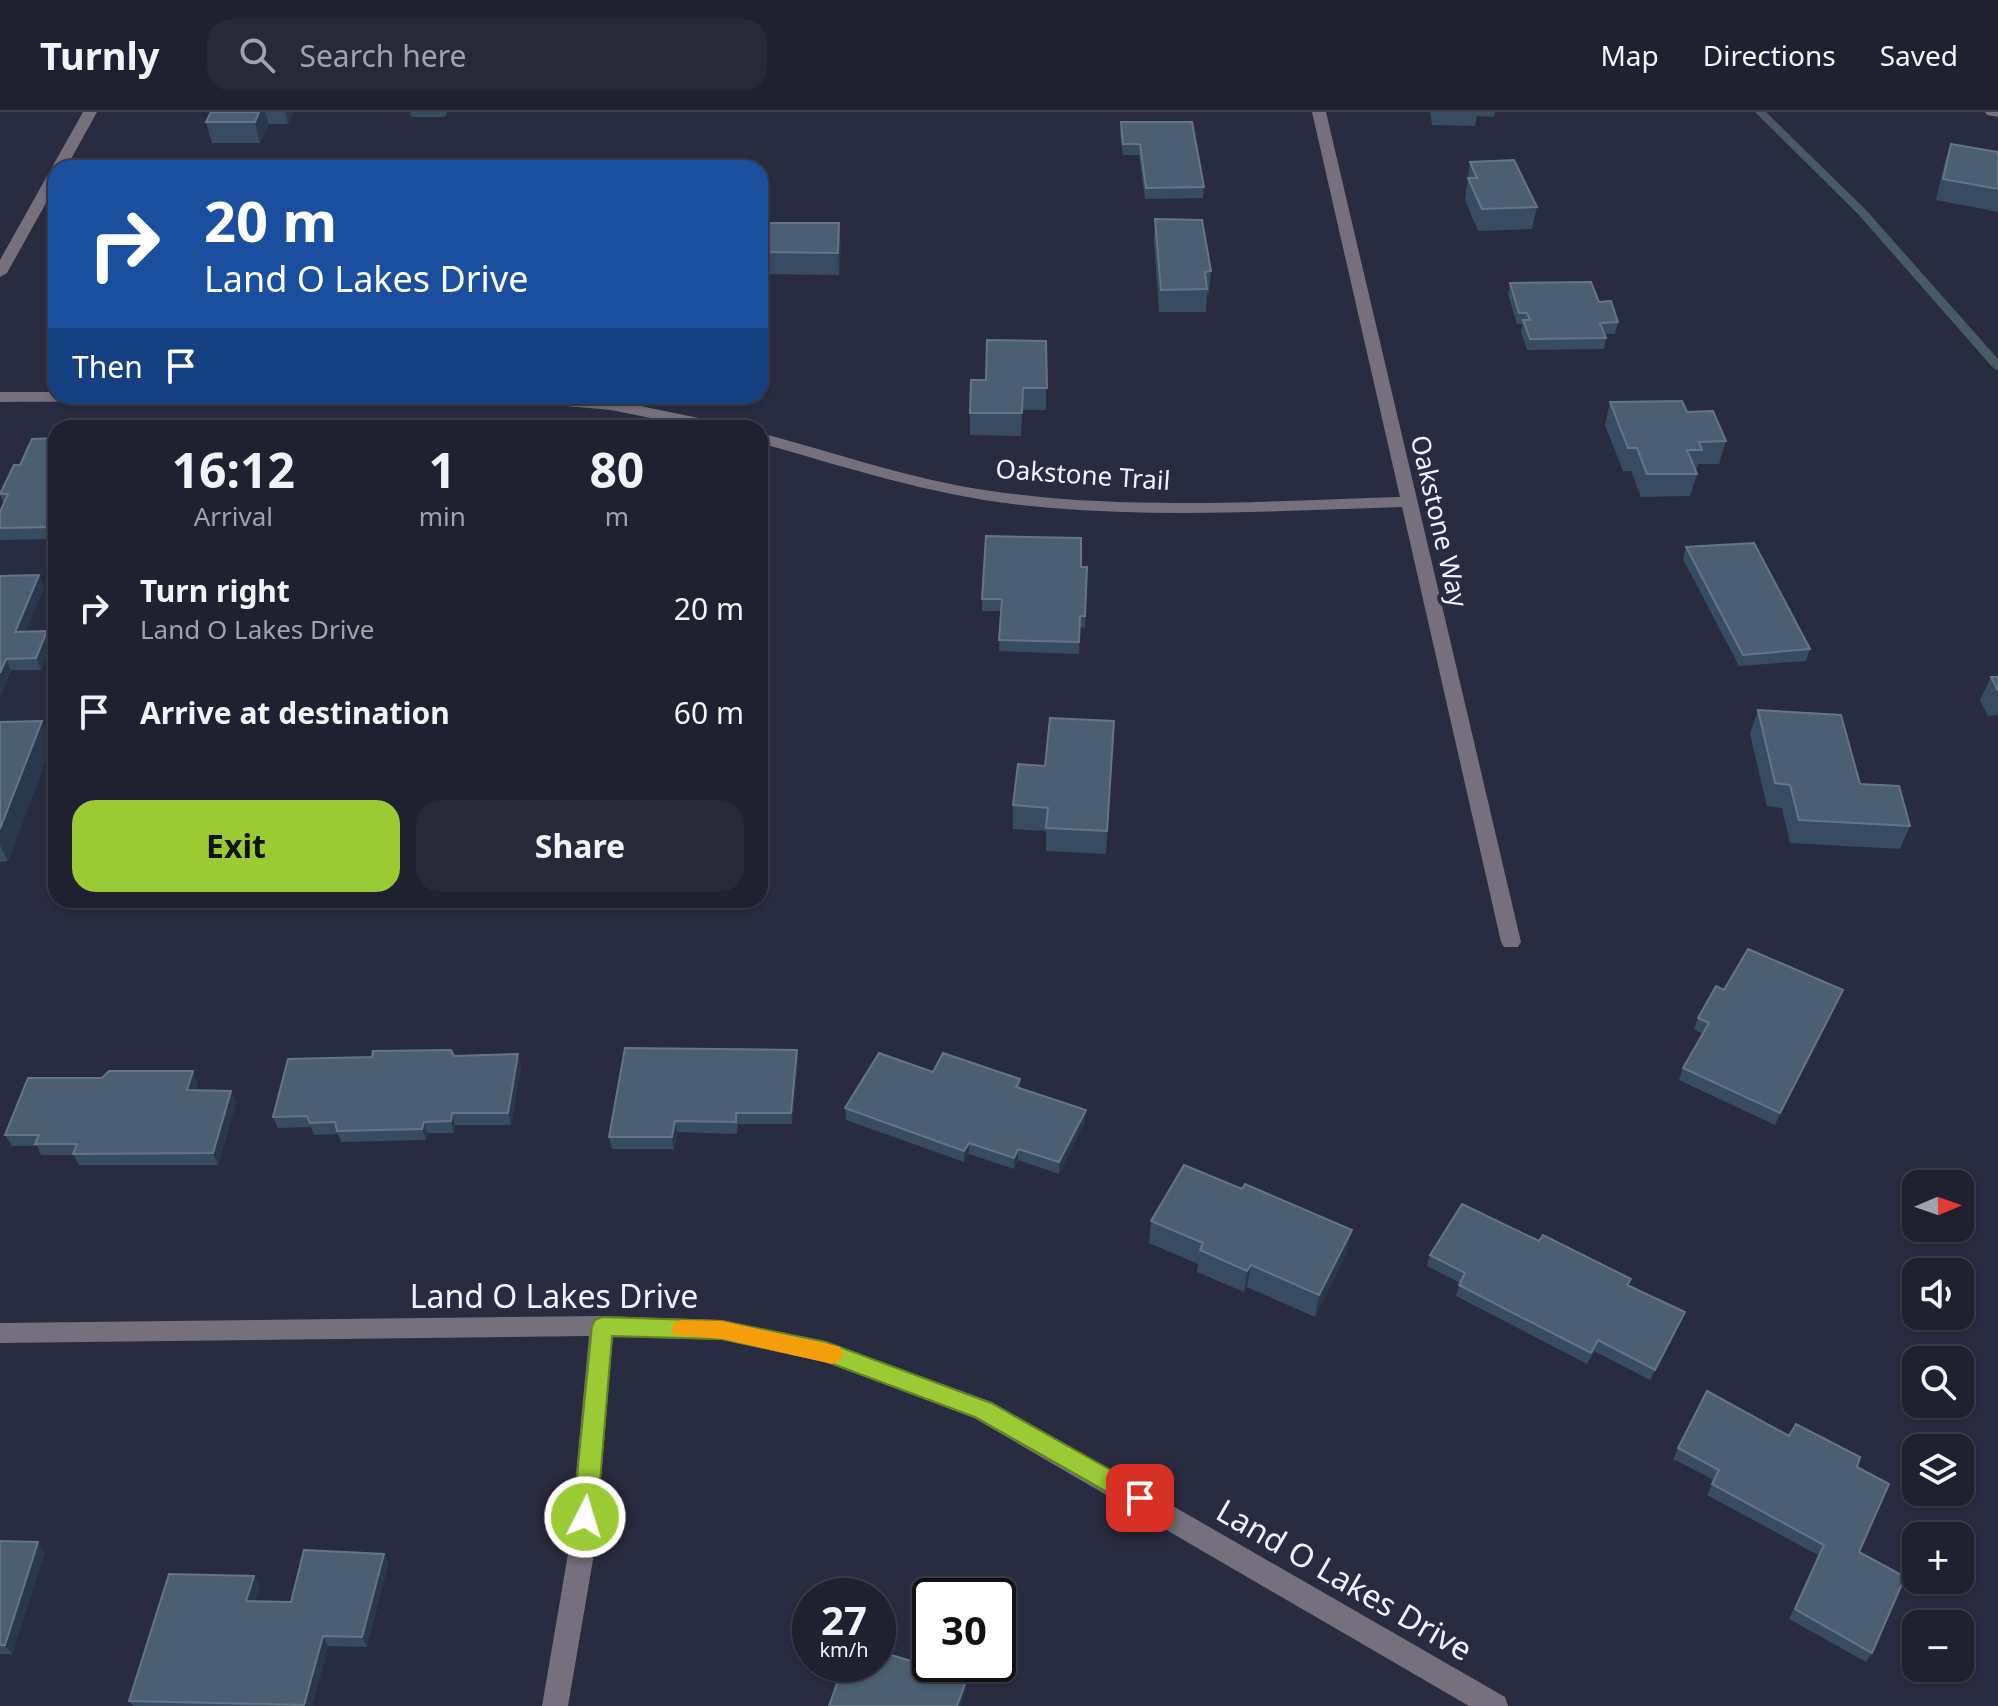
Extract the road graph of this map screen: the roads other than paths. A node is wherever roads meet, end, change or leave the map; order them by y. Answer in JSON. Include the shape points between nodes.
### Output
{"nodes":[{"id":1,"x":90,"y":112,"type":"edge"},
{"id":2,"x":1319,"y":112,"type":"edge"},
{"id":3,"x":63,"y":160,"type":"edge"},
{"id":4,"x":48,"y":186,"type":"edge"},
{"id":5,"x":0,"y":273,"type":"edge"},
{"id":6,"x":0,"y":397,"type":"edge"},
{"id":7,"x":48,"y":397,"type":"edge"},
{"id":8,"x":600,"y":404,"type":"edge"},
{"id":9,"x":684,"y":420,"type":"edge"},
{"id":10,"x":768,"y":440,"type":"edge"},
{"id":11,"x":1409,"y":502,"type":"junction"},
{"id":12,"x":1511,"y":942,"type":"dead end"},
{"id":13,"x":602,"y":1326,"type":"junction"},
{"id":14,"x":0,"y":1333,"type":"edge"},
{"id":15,"x":555,"y":1706,"type":"edge"},
{"id":16,"x":1495,"y":1706,"type":"edge"}],
"edges":[{"from":1,"to":3,"type":"street"},
{"from":2,"to":11,"type":"street","name":"Oakstone Way"},
{"from":4,"to":5,"type":"street"},
{"from":6,"to":7,"type":"street"},
{"from":8,"to":9,"type":"street"},
{"from":10,"to":11,"type":"street","name":"Oakstone Trail","via":[[898,477],[1018,499],[1147,508]]},
{"from":11,"to":12,"type":"street","name":"Oakstone Way"},
{"from":13,"to":14,"type":"street","name":"Land O Lakes Drive"},
{"from":13,"to":15,"type":"street","via":[[582,1548]]},
{"from":13,"to":16,"type":"street","name":"Land O Lakes Drive","via":[[722,1330],[826,1352],[983,1410]]}]}
